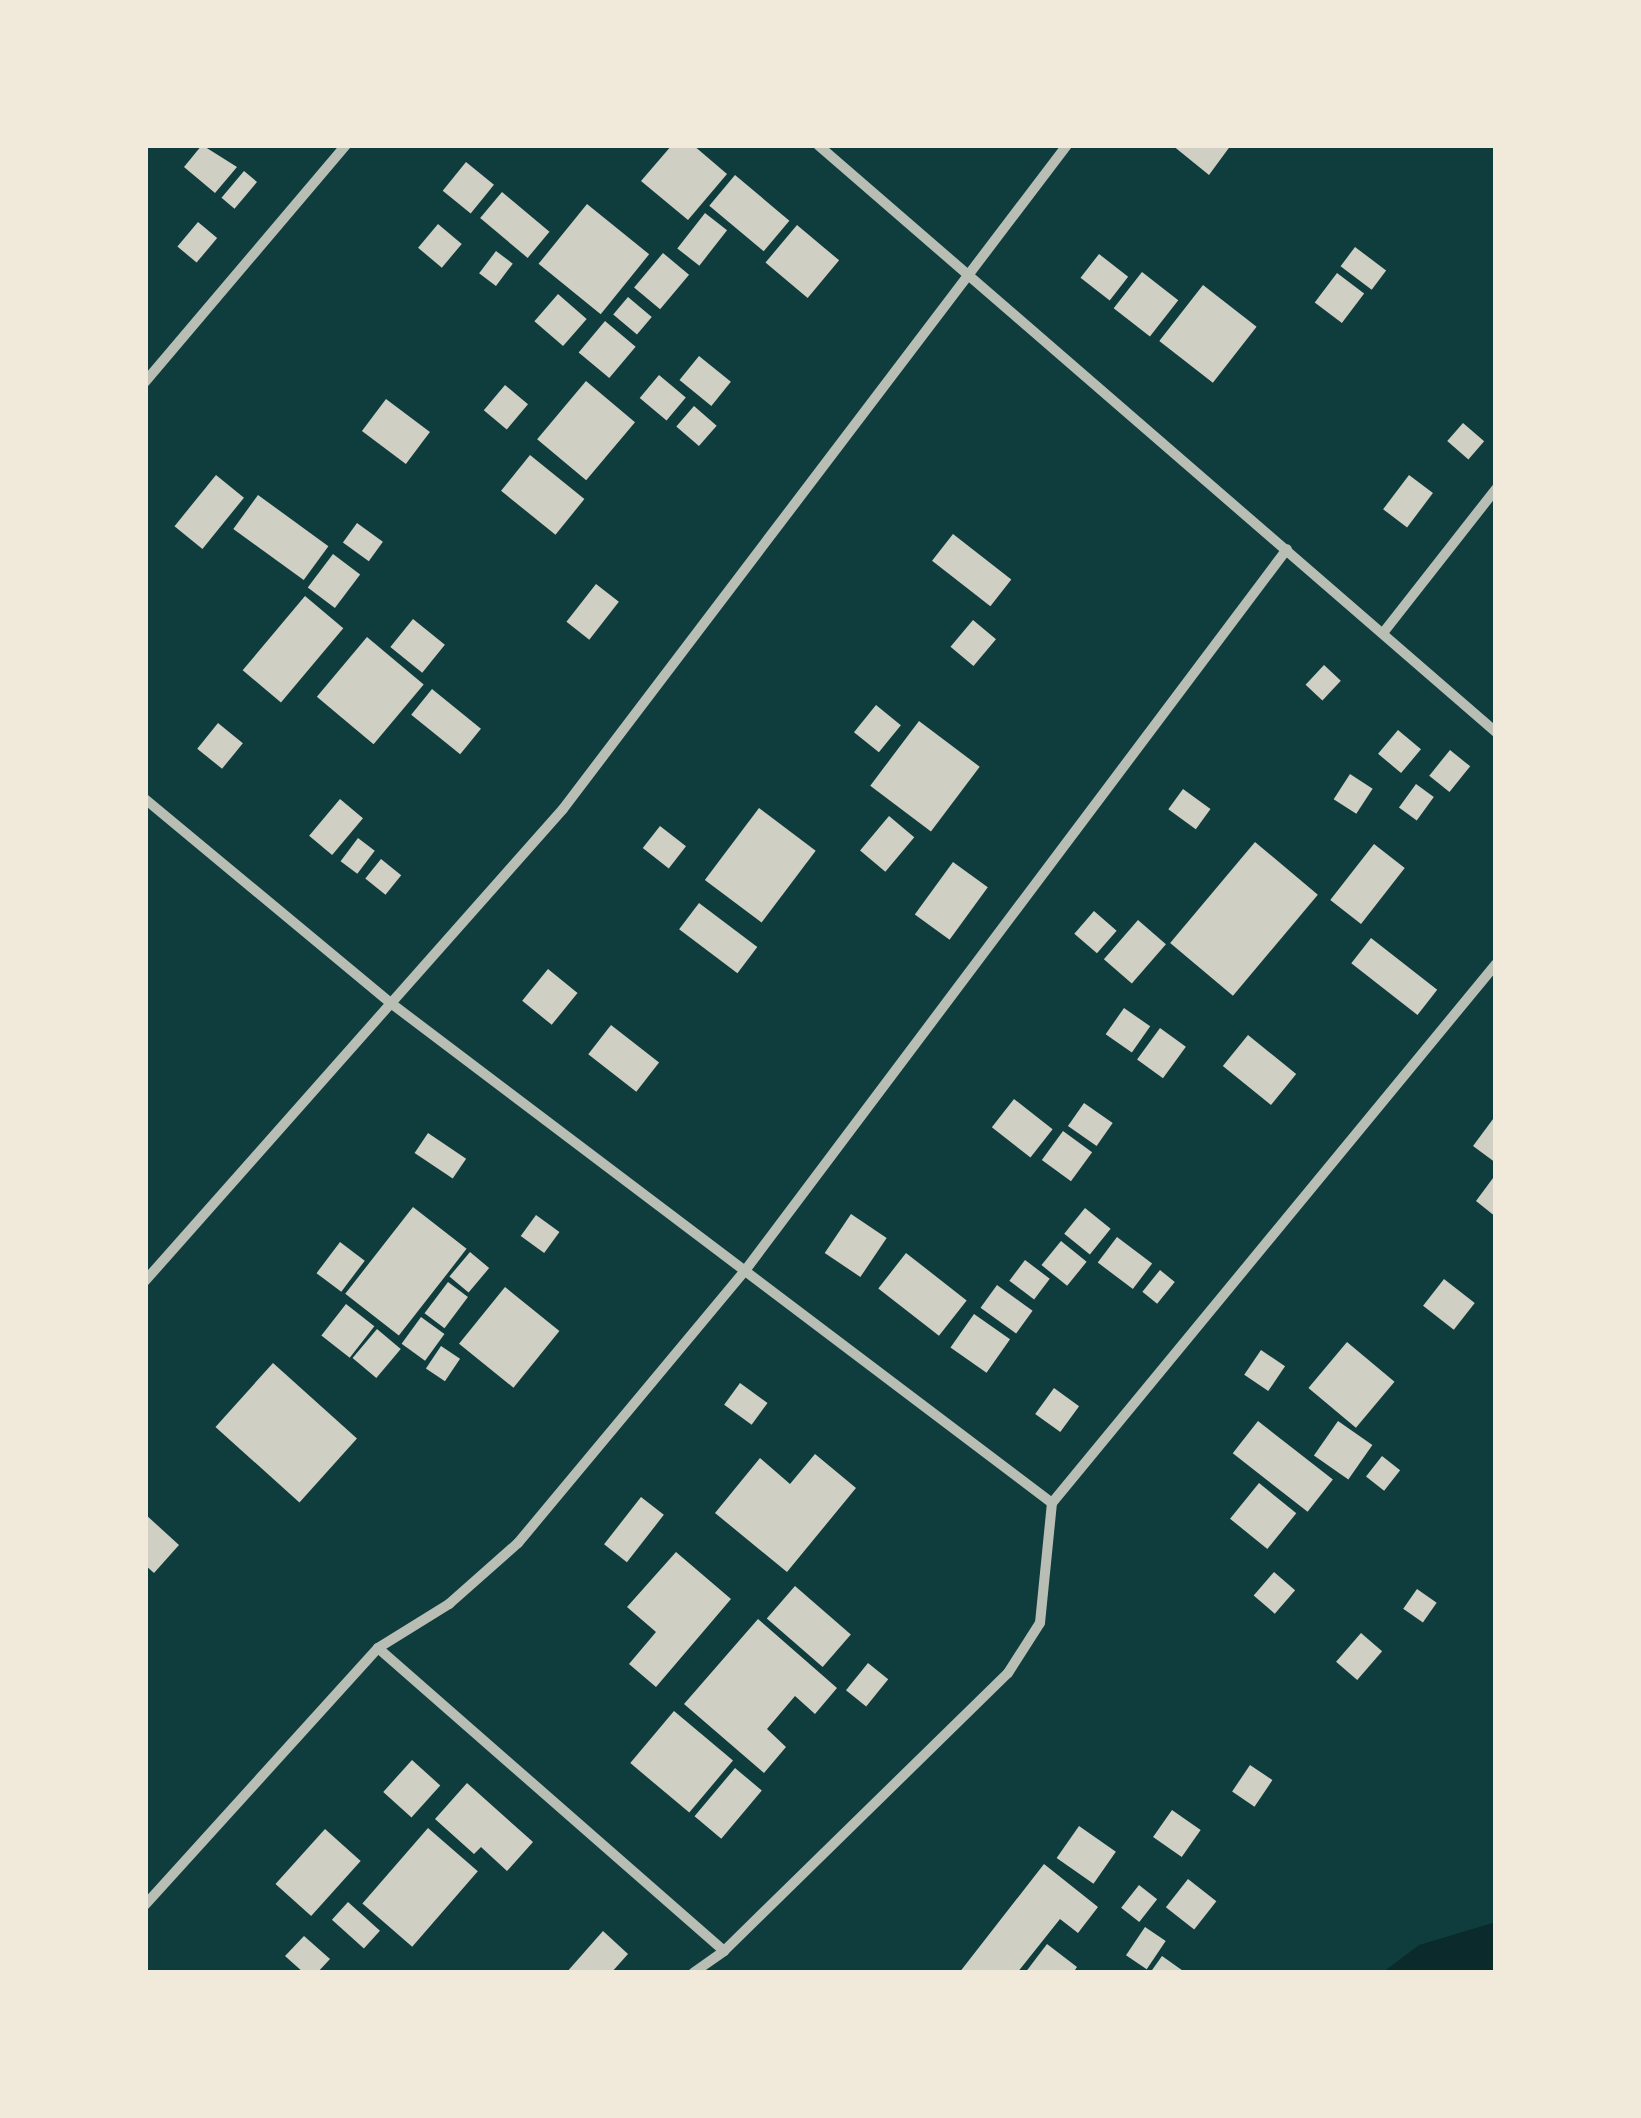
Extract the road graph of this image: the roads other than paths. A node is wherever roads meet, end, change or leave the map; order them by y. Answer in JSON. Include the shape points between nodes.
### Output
{"nodes":[{"id":1,"x":346,"y":145,"type":"edge"},
{"id":2,"x":818,"y":145,"type":"edge"},
{"id":3,"x":1067,"y":145,"type":"edge"},
{"id":4,"x":970,"y":272,"type":"junction"},
{"id":5,"x":145,"y":382,"type":"edge"},
{"id":6,"x":1496,"y":488,"type":"edge"},
{"id":7,"x":1287,"y":548,"type":"junction"},
{"id":8,"x":1382,"y":632,"type":"junction"},
{"id":9,"x":1496,"y":732,"type":"edge"},
{"id":10,"x":145,"y":798,"type":"edge"},
{"id":11,"x":1496,"y":964,"type":"edge"},
{"id":12,"x":392,"y":1004,"type":"junction"},
{"id":13,"x":744,"y":1272,"type":"junction"},
{"id":14,"x":145,"y":1281,"type":"edge"},
{"id":15,"x":1052,"y":1503,"type":"junction"},
{"id":16,"x":378,"y":1648,"type":"junction"},
{"id":17,"x":145,"y":1905,"type":"edge"},
{"id":18,"x":724,"y":1951,"type":"junction"},
{"id":19,"x":693,"y":1973,"type":"edge"}],
"edges":[{"from":1,"to":5,"type":"street"},
{"from":2,"to":4,"type":"street"},
{"from":3,"to":4,"type":"street"},
{"from":4,"to":7,"type":"street"},
{"from":4,"to":12,"type":"street","via":[[563,809]]},
{"from":6,"to":8,"type":"street"},
{"from":7,"to":8,"type":"street"},
{"from":7,"to":13,"type":"street"},
{"from":8,"to":9,"type":"street"},
{"from":10,"to":12,"type":"street"},
{"from":11,"to":15,"type":"street"},
{"from":12,"to":13,"type":"street"},
{"from":12,"to":14,"type":"street"},
{"from":13,"to":15,"type":"street"},
{"from":13,"to":16,"type":"street","via":[[518,1543],[449,1604]]},
{"from":15,"to":18,"type":"street","via":[[1040,1623],[1008,1673]]},
{"from":16,"to":17,"type":"street"},
{"from":16,"to":18,"type":"street"},
{"from":18,"to":19,"type":"street"}]}
